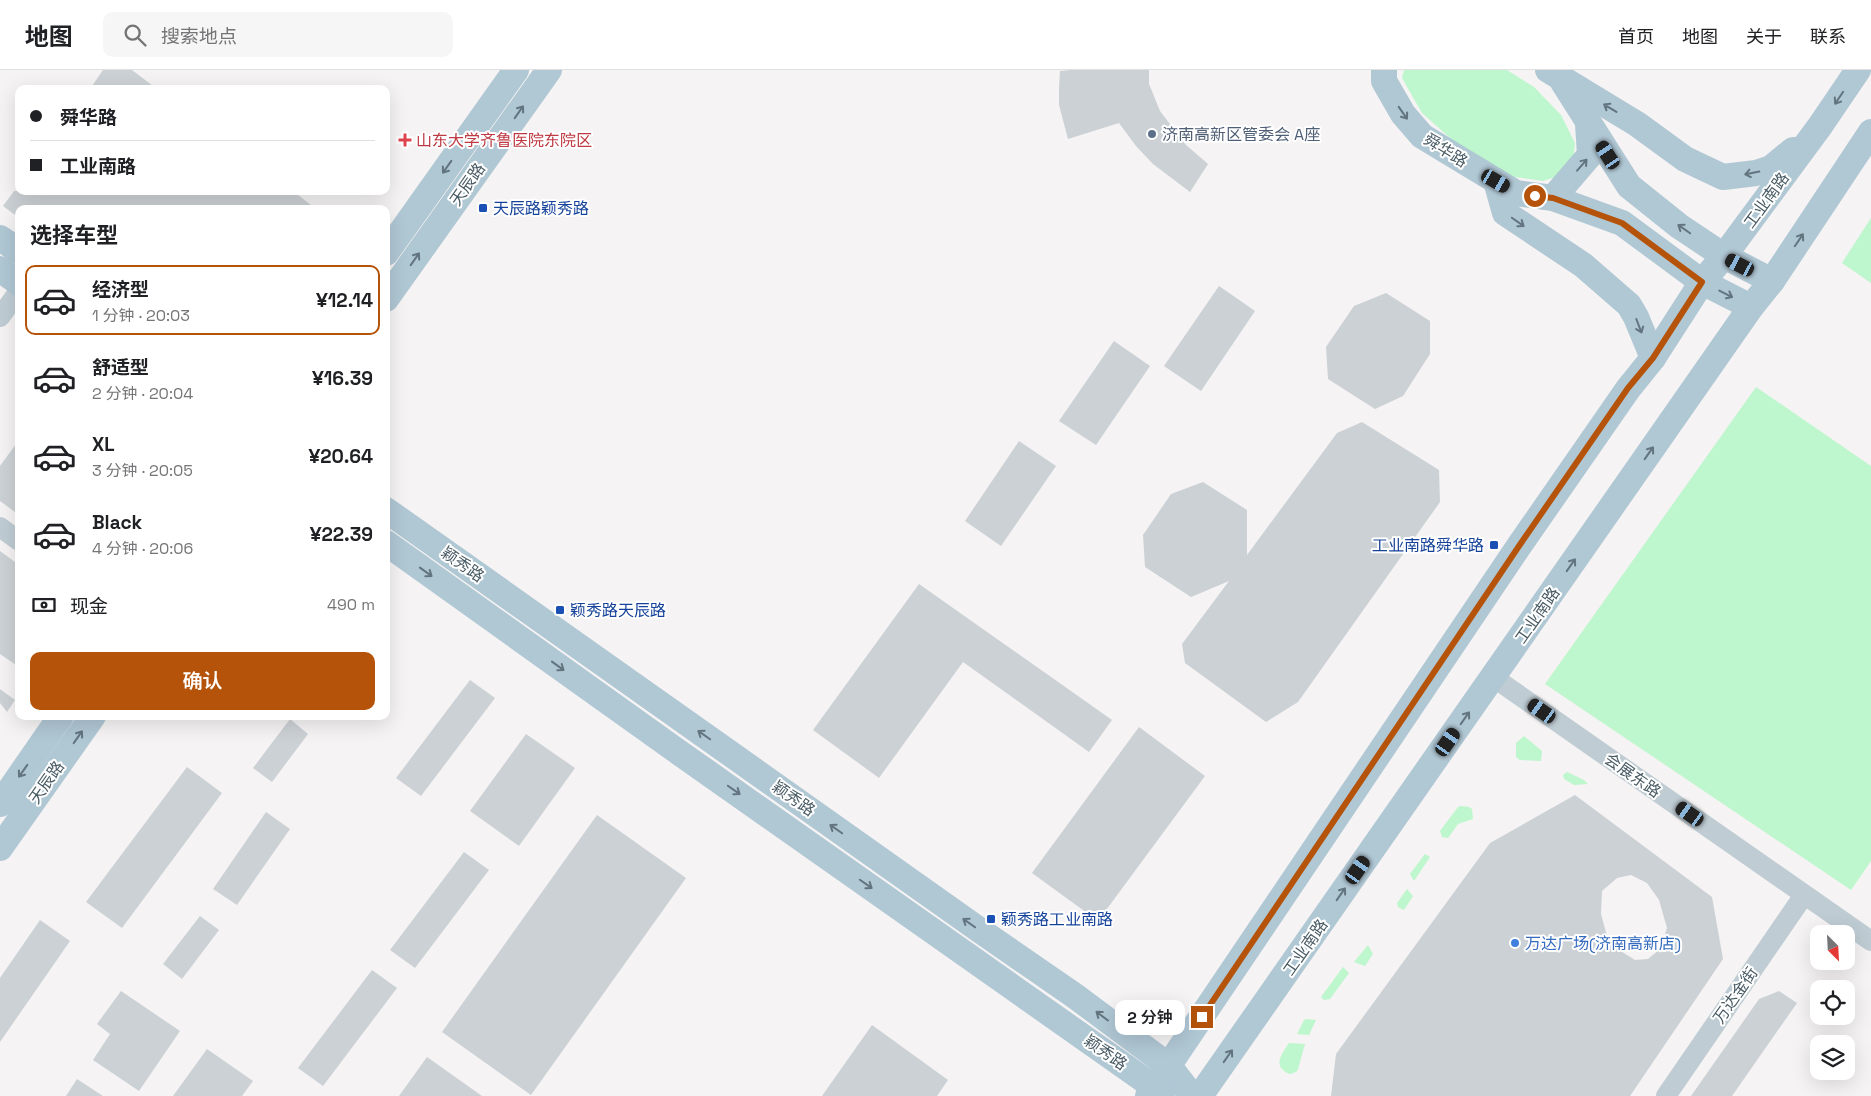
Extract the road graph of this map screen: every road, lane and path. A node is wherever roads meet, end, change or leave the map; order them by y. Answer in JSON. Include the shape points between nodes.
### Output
{"nodes":[{"id":1,"x":516,"y":70,"type":"edge"},
{"id":2,"x":549,"y":70,"type":"edge"},
{"id":3,"x":1384,"y":70,"type":"edge"},
{"id":4,"x":1858,"y":70,"type":"edge"},
{"id":5,"x":1554,"y":73,"type":"edge"},
{"id":6,"x":1588,"y":123,"type":"junction"},
{"id":7,"x":1820,"y":126,"type":"junction"},
{"id":8,"x":1871,"y":132,"type":"edge"},
{"id":9,"x":1496,"y":181,"type":"junction"},
{"id":10,"x":1553,"y":198,"type":"junction"},
{"id":11,"x":0,"y":238,"type":"edge"},
{"id":12,"x":390,"y":247,"type":"edge"},
{"id":13,"x":15,"y":248,"type":"edge"},
{"id":14,"x":1724,"y":256,"type":"junction"},
{"id":15,"x":0,"y":269,"type":"edge"},
{"id":16,"x":15,"y":279,"type":"edge"},
{"id":17,"x":1772,"y":281,"type":"junction"},
{"id":18,"x":1702,"y":282,"type":"junction"},
{"id":19,"x":390,"y":292,"type":"edge"},
{"id":20,"x":15,"y":297,"type":"edge"},
{"id":21,"x":1751,"y":307,"type":"junction"},
{"id":22,"x":0,"y":318,"type":"edge"},
{"id":23,"x":1653,"y":358,"type":"junction"},
{"id":24,"x":390,"y":513,"type":"edge"},
{"id":25,"x":0,"y":527,"type":"edge"},
{"id":26,"x":15,"y":538,"type":"edge"},
{"id":27,"x":390,"y":546,"type":"edge"},
{"id":28,"x":1493,"y":677,"type":"junction"},
{"id":29,"x":58,"y":720,"type":"edge"},
{"id":30,"x":90,"y":720,"type":"edge"},
{"id":31,"x":1,"y":802,"type":"edge"},
{"id":32,"x":0,"y":848,"type":"edge"},
{"id":33,"x":1804,"y":895,"type":"junction"},
{"id":34,"x":1871,"y":941,"type":"edge"},
{"id":35,"x":1158,"y":1086,"type":"edge"},
{"id":36,"x":1192,"y":1096,"type":"edge"},
{"id":37,"x":1200,"y":1096,"type":"edge"},
{"id":38,"x":1666,"y":1096,"type":"edge"}],
"edges":[{"from":1,"to":12,"type":"main road","name":"天辰路","one_way":true},
{"from":19,"to":2,"type":"main road","name":"天辰路","one_way":true},
{"from":3,"to":9,"type":"main road","name":"舜华路","one_way":true,"via":[[1384,81],[1403,114],[1422,136]]},
{"from":4,"to":7,"type":"main road","name":"工业南路","one_way":true},
{"from":5,"to":6,"type":"main road"},
{"from":7,"to":5,"type":"main road","one_way":true,"via":[[1771,168],[1723,177],[1685,158]]},
{"from":10,"to":6,"type":"main road","one_way":true,"via":[[1590,155]]},
{"from":14,"to":6,"type":"main road","one_way":true,"via":[[1679,226],[1629,186]]},
{"from":7,"to":14,"type":"main road","name":"工业南路"},
{"from":17,"to":8,"type":"main road","name":"工业南路","one_way":true},
{"from":9,"to":10,"type":"main road","name":"舜华路","via":[[1516,193]]},
{"from":9,"to":23,"type":"main road","one_way":true,"via":[[1506,213],[1583,265],[1629,305]]},
{"from":10,"to":18,"type":"main road","name":"舜华路","via":[[1622,223]]},
{"from":11,"to":13,"type":"main road"},
{"from":14,"to":17,"type":"main road"},
{"from":14,"to":18,"type":"main road","name":"工业南路"},
{"from":15,"to":16,"type":"main road"},
{"from":17,"to":21,"type":"main road","name":"工业南路"},
{"from":18,"to":21,"type":"main road","name":"舜华路","one_way":true},
{"from":18,"to":23,"type":"main road","name":"工业南路"},
{"from":20,"to":22,"type":"street"},
{"from":28,"to":21,"type":"main road","name":"工业南路","one_way":true},
{"from":23,"to":35,"type":"main road","name":"工业南路","via":[[1628,388],[1524,538]]},
{"from":35,"to":24,"type":"main road","name":"颖秀路","one_way":true,"via":[[1075,996]]},
{"from":25,"to":26,"type":"street"},
{"from":27,"to":35,"type":"main road","name":"颖秀路","one_way":true,"via":[[677,751]]},
{"from":28,"to":33,"type":"street","name":"会展东路"},
{"from":37,"to":28,"type":"main road","name":"工业南路","one_way":true},
{"from":29,"to":31,"type":"main road","name":"天辰路","one_way":true},
{"from":32,"to":30,"type":"main road","name":"天辰路","one_way":true},
{"from":33,"to":34,"type":"street","name":"会展东路"},
{"from":33,"to":38,"type":"street","name":"万达金街"},
{"from":35,"to":36,"type":"main road","name":"颖秀路"}]}
